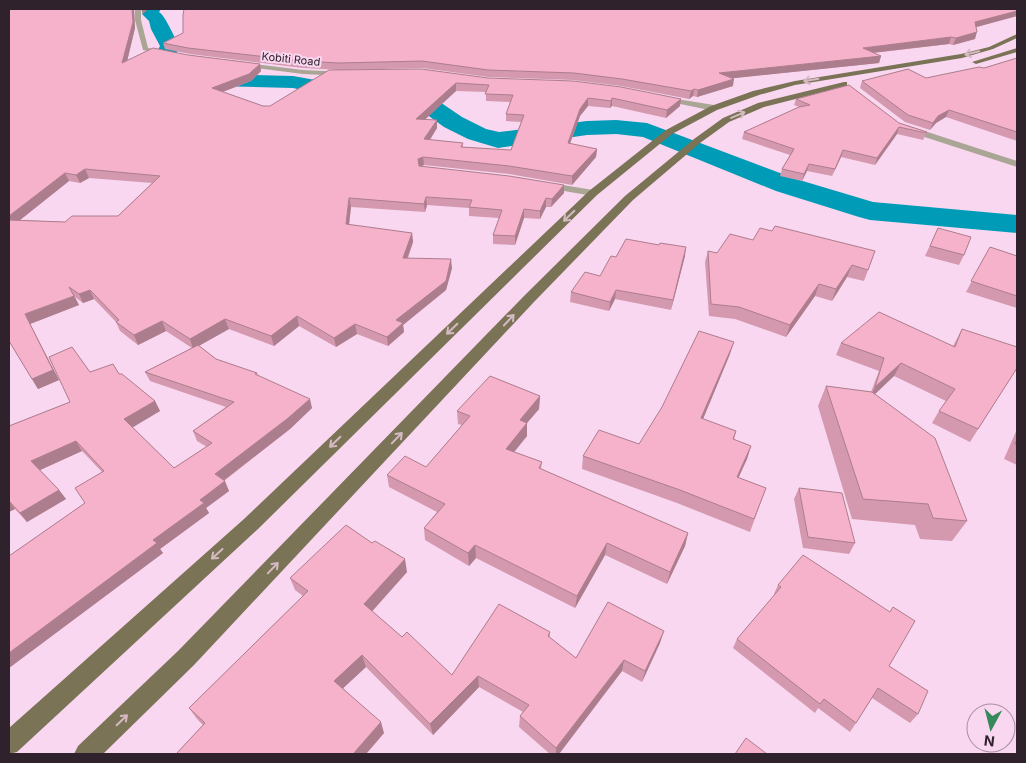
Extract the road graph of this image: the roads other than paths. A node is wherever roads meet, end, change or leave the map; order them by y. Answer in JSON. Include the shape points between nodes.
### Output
{"nodes":[{"id":1,"x":138,"y":9,"type":"edge"},
{"id":2,"x":1017,"y":36,"type":"edge"},
{"id":3,"x":1017,"y":50,"type":"edge"},
{"id":4,"x":169,"y":54,"type":"edge"},
{"id":5,"x":230,"y":63,"type":"edge"},
{"id":6,"x":350,"y":74,"type":"edge"},
{"id":7,"x":649,"y":96,"type":"edge"},
{"id":8,"x":714,"y":108,"type":"junction"},
{"id":9,"x":895,"y":121,"type":"edge"},
{"id":10,"x":1017,"y":164,"type":"edge"},
{"id":11,"x":537,"y":184,"type":"edge"},
{"id":12,"x":593,"y":193,"type":"junction"},
{"id":13,"x":9,"y":744,"type":"edge"},
{"id":14,"x":86,"y":754,"type":"edge"}],
"edges":[{"from":1,"to":4,"type":"street","via":[[145,49]]},
{"from":2,"to":8,"type":"main road","one_way":true,"via":[[962,56],[795,83]]},
{"from":14,"to":3,"type":"main road","one_way":true,"via":[[186,658],[586,240],[697,141],[726,120],[761,105],[983,60]]},
{"from":5,"to":6,"type":"street","name":"Kobiti Road"},
{"from":7,"to":8,"type":"street"},
{"from":8,"to":12,"type":"main road","via":[[670,132]]},
{"from":9,"to":10,"type":"street","via":[[901,126]]},
{"from":11,"to":12,"type":"street"},
{"from":12,"to":13,"type":"main road","one_way":true,"via":[[251,524]]}]}
